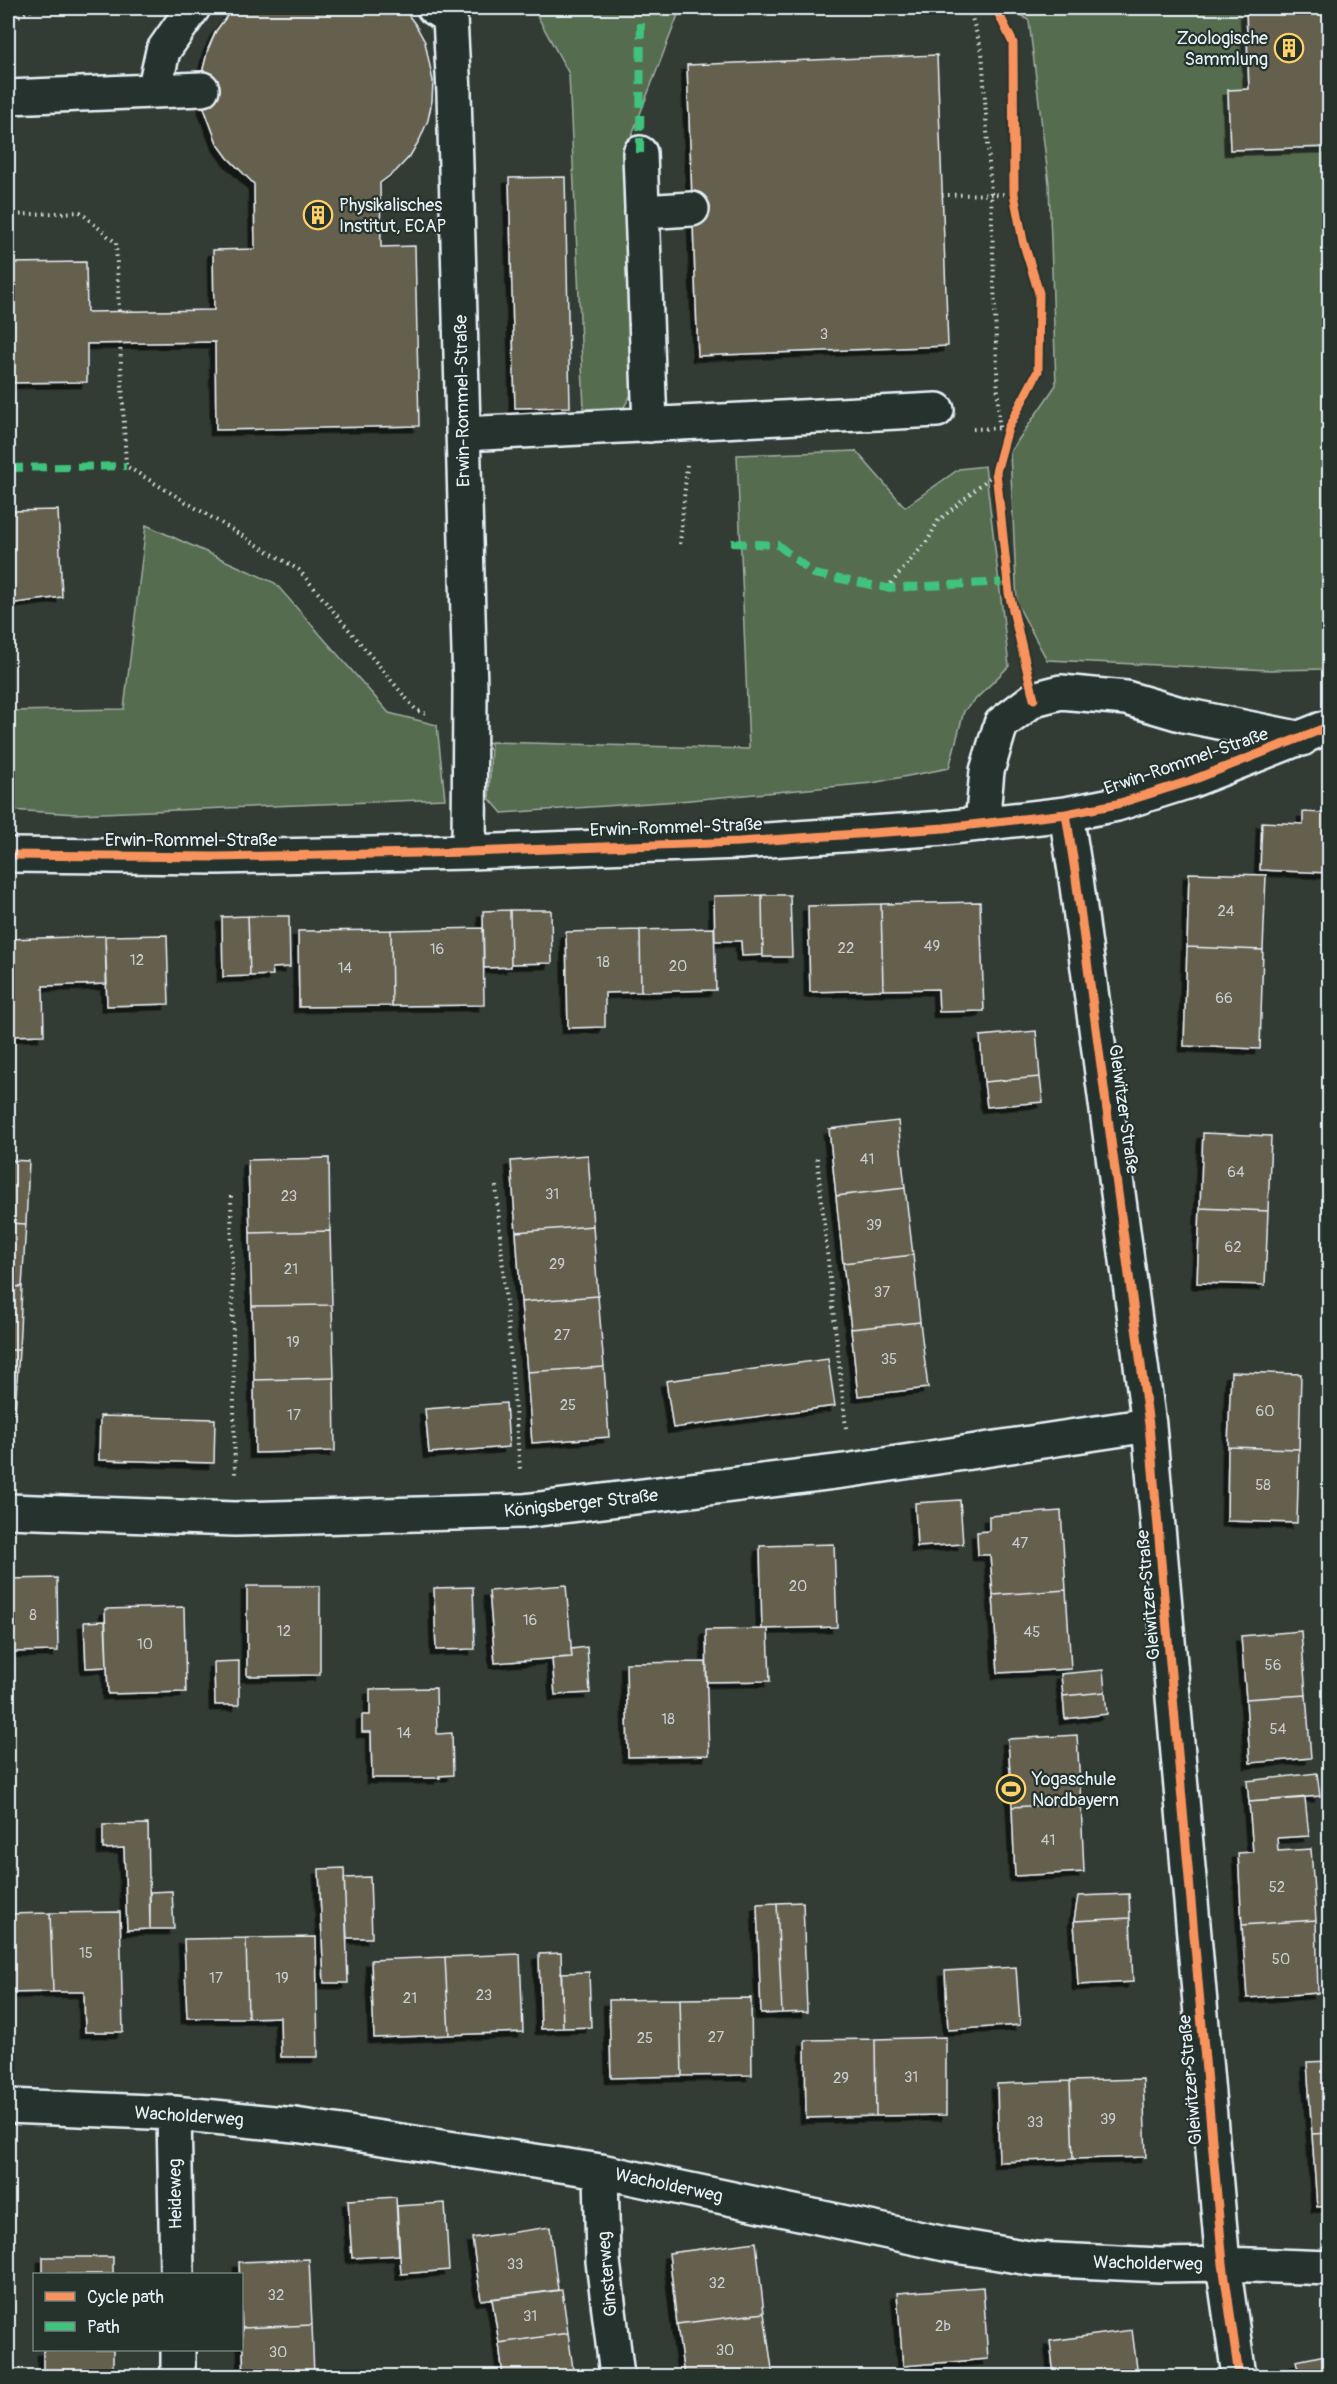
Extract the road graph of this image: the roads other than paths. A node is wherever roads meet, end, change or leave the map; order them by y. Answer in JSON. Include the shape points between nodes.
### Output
{"nodes":[{"id":1,"x":194,"y":8,"type":"edge"},
{"id":2,"x":434,"y":8,"type":"edge"},
{"id":3,"x":202,"y":89,"type":"dead end"},
{"id":4,"x":154,"y":91,"type":"junction"},
{"id":5,"x":8,"y":97,"type":"edge"},
{"id":6,"x":640,"y":153,"type":"dead end"},
{"id":7,"x":692,"y":209,"type":"dead end"},
{"id":8,"x":642,"y":212,"type":"junction"},
{"id":9,"x":938,"y":410,"type":"dead end"},
{"id":10,"x":650,"y":424,"type":"junction"},
{"id":11,"x":463,"y":434,"type":"junction"},
{"id":12,"x":1316,"y":733,"type":"edge"},
{"id":13,"x":1066,"y":814,"type":"junction"},
{"id":14,"x":982,"y":824,"type":"junction"},
{"id":15,"x":469,"y":852,"type":"junction"},
{"id":16,"x":8,"y":855,"type":"edge"},
{"id":17,"x":1149,"y":1425,"type":"junction"},
{"id":18,"x":8,"y":1511,"type":"edge"},
{"id":19,"x":8,"y":2106,"type":"edge"},
{"id":20,"x":174,"y":2113,"type":"junction"},
{"id":21,"x":601,"y":2170,"type":"junction"},
{"id":22,"x":1223,"y":2264,"type":"junction"},
{"id":23,"x":1329,"y":2268,"type":"edge"},
{"id":24,"x":177,"y":2273,"type":"edge"},
{"id":25,"x":178,"y":2351,"type":"edge"},
{"id":26,"x":178,"y":2376,"type":"edge"},
{"id":27,"x":617,"y":2376,"type":"edge"},
{"id":28,"x":1239,"y":2376,"type":"edge"}],
"edges":[{"from":1,"to":4,"type":"street","via":[[162,51]]},
{"from":2,"to":11,"type":"street","name":"Erwin-Rommel-Straße","via":[[450,18]]},
{"from":3,"to":4,"type":"street"},
{"from":4,"to":5,"type":"street"},
{"from":6,"to":8,"type":"street"},
{"from":7,"to":8,"type":"street"},
{"from":8,"to":10,"type":"street"},
{"from":9,"to":10,"type":"street"},
{"from":10,"to":11,"type":"street"},
{"from":11,"to":15,"type":"street","name":"Erwin-Rommel-Straße"},
{"from":12,"to":13,"type":"street","name":"Erwin-Rommel-Straße","via":[[1179,785]]},
{"from":12,"to":14,"type":"street","via":[[1184,715],[1126,698],[1061,692],[1034,699],[1001,724],[987,771]]},
{"from":13,"to":14,"type":"street","name":"Erwin-Rommel-Straße"},
{"from":13,"to":17,"type":"street","name":"Gleiwitzer Straße"},
{"from":14,"to":15,"type":"street","name":"Erwin-Rommel-Straße","via":[[739,842]]},
{"from":15,"to":16,"type":"street","name":"Erwin-Rommel-Straße","via":[[205,857]]},
{"from":17,"to":18,"type":"street","name":"Königsberger Straße","via":[[851,1470],[523,1510],[235,1519]]},
{"from":17,"to":22,"type":"street","name":"Gleiwitzer Straße"},
{"from":19,"to":20,"type":"street","name":"Wacholderweg"},
{"from":20,"to":21,"type":"street","name":"Wacholderweg","via":[[295,2125]]},
{"from":20,"to":24,"type":"street","name":"Heideweg"},
{"from":21,"to":22,"type":"street","name":"Wacholderweg","via":[[945,2244],[1035,2259]]},
{"from":21,"to":27,"type":"street","name":"Ginsterweg","via":[[603,2261]]},
{"from":22,"to":23,"type":"street","name":"Wacholderweg"},
{"from":22,"to":28,"type":"street","name":"Gleiwitzer Straße"},
{"from":25,"to":26,"type":"street"}]}
